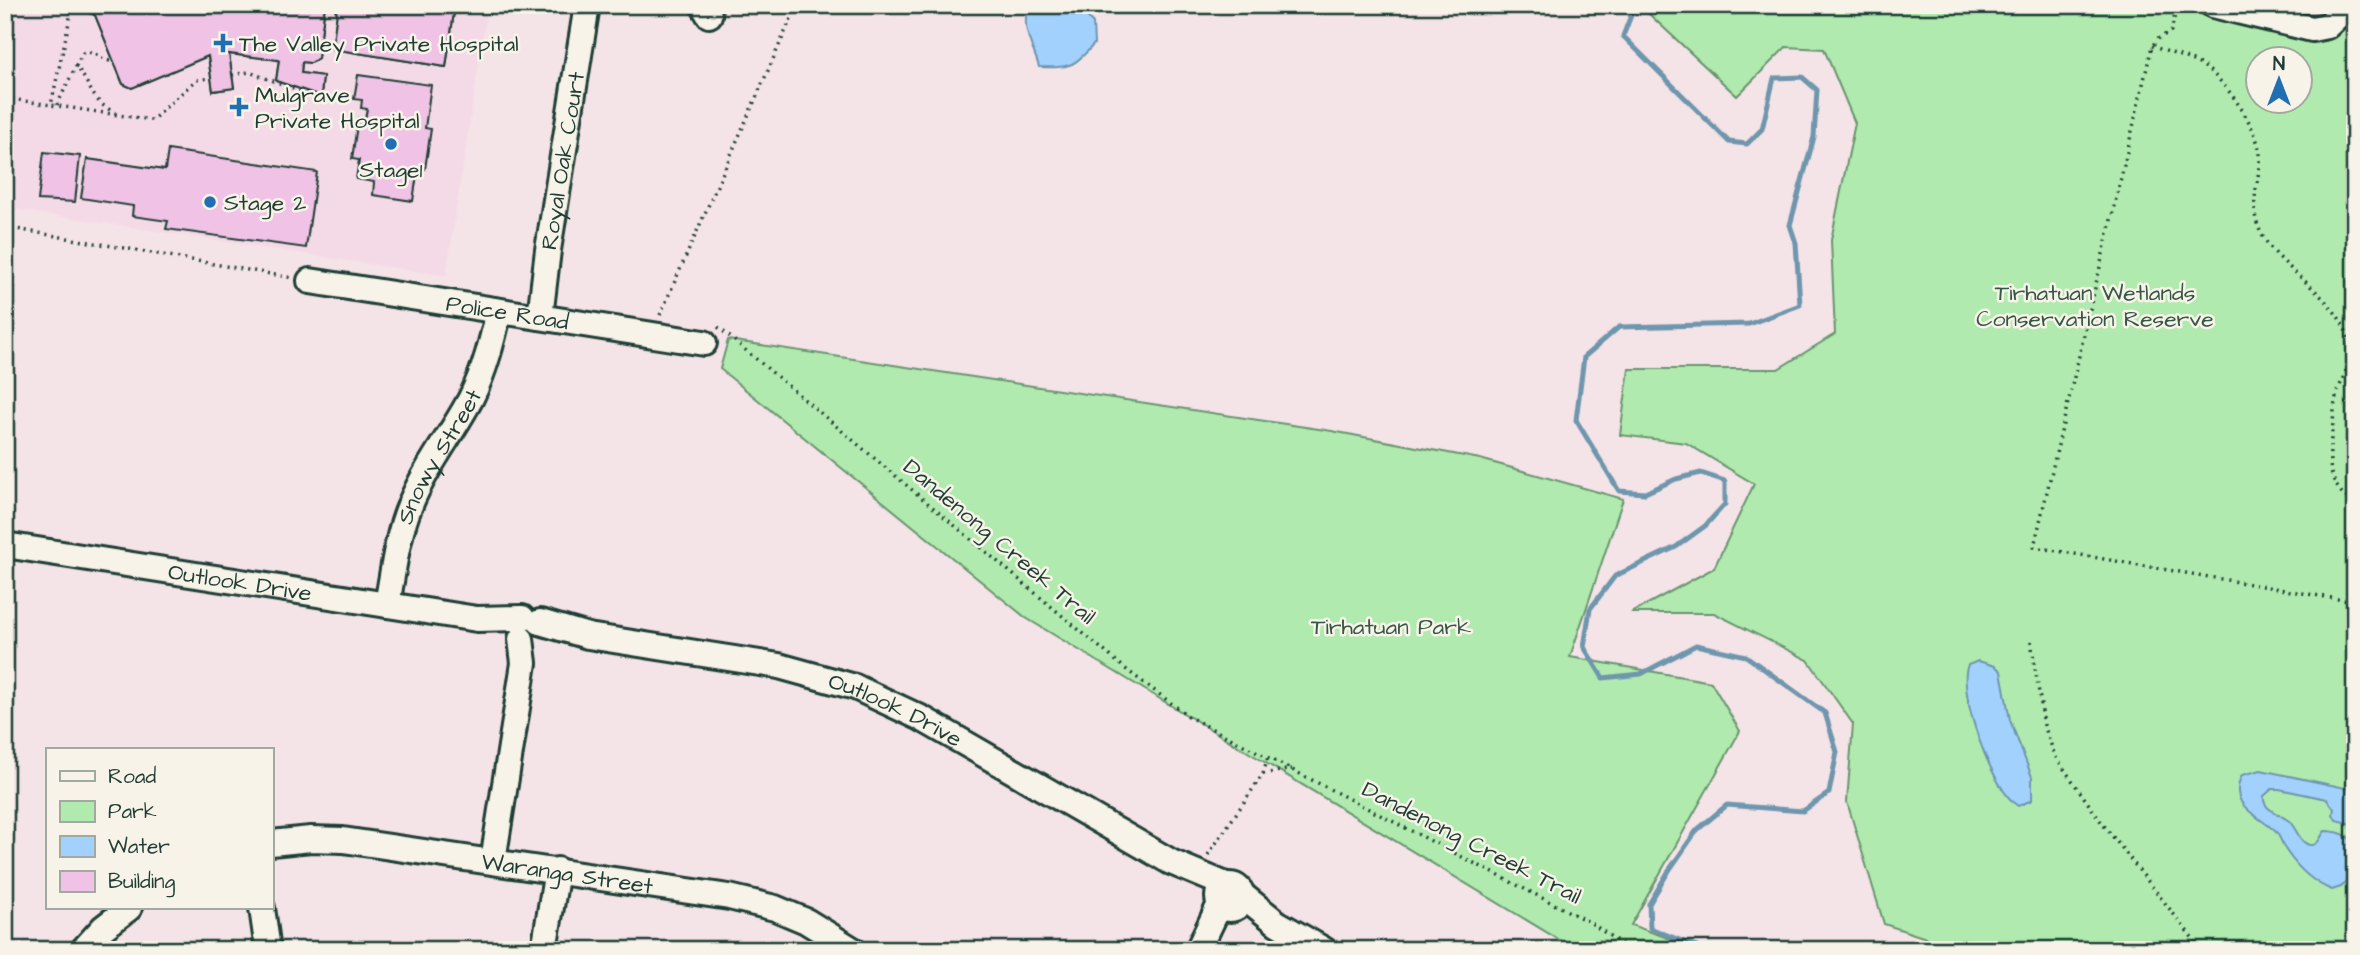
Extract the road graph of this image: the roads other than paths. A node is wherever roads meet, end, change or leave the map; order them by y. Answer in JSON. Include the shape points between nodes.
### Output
{"nodes":[{"id":1,"x":587,"y":5,"type":"edge"},
{"id":2,"x":2213,"y":5,"type":"edge"},
{"id":3,"x":2349,"y":5,"type":"edge"},
{"id":4,"x":310,"y":281,"type":"road end"},
{"id":5,"x":499,"y":311,"type":"junction"},
{"id":6,"x":541,"y":317,"type":"junction"},
{"id":7,"x":705,"y":334,"type":"road end"},
{"id":8,"x":5,"y":545,"type":"edge"},
{"id":9,"x":387,"y":604,"type":"junction"},
{"id":10,"x":528,"y":636,"type":"junction"},
{"id":11,"x":273,"y":843,"type":"edge"},
{"id":12,"x":493,"y":861,"type":"junction"},
{"id":13,"x":557,"y":870,"type":"junction"},
{"id":14,"x":1228,"y":900,"type":"junction"},
{"id":15,"x":128,"y":909,"type":"edge"},
{"id":16,"x":262,"y":909,"type":"edge"},
{"id":17,"x":1202,"y":942,"type":"edge"},
{"id":18,"x":829,"y":944,"type":"edge"},
{"id":19,"x":83,"y":950,"type":"edge"},
{"id":20,"x":268,"y":950,"type":"edge"},
{"id":21,"x":544,"y":950,"type":"edge"},
{"id":22,"x":853,"y":950,"type":"edge"},
{"id":23,"x":1324,"y":950,"type":"edge"}],
"edges":[{"from":1,"to":6,"type":"street","name":"Royal Oak Court"},
{"from":2,"to":3,"type":"street","via":[[2312,29],[2327,26]]},
{"from":4,"to":5,"type":"street","name":"Police Road"},
{"from":5,"to":6,"type":"street","name":"Police Road"},
{"from":5,"to":9,"type":"street","name":"Snowy Street","via":[[491,347],[470,399],[409,507]]},
{"from":6,"to":7,"type":"street","name":"Police Road"},
{"from":8,"to":9,"type":"street","name":"Outlook Drive"},
{"from":9,"to":10,"type":"street","name":"Outlook Drive","via":[[477,619]]},
{"from":10,"to":12,"type":"street"},
{"from":10,"to":14,"type":"street","name":"Outlook Drive","via":[[588,636],[779,666],[855,687],[921,718],[1171,862]]},
{"from":11,"to":12,"type":"street","name":"Waranga Street","via":[[343,840]]},
{"from":12,"to":13,"type":"street","name":"Waranga Street"},
{"from":13,"to":18,"type":"street","name":"Waranga Street","via":[[775,908],[806,921]]},
{"from":13,"to":21,"type":"street"},
{"from":14,"to":17,"type":"street"},
{"from":14,"to":23,"type":"street","name":"Outlook Drive"},
{"from":15,"to":19,"type":"street"},
{"from":16,"to":20,"type":"street"},
{"from":18,"to":22,"type":"street","name":"Waranga Street"}]}
